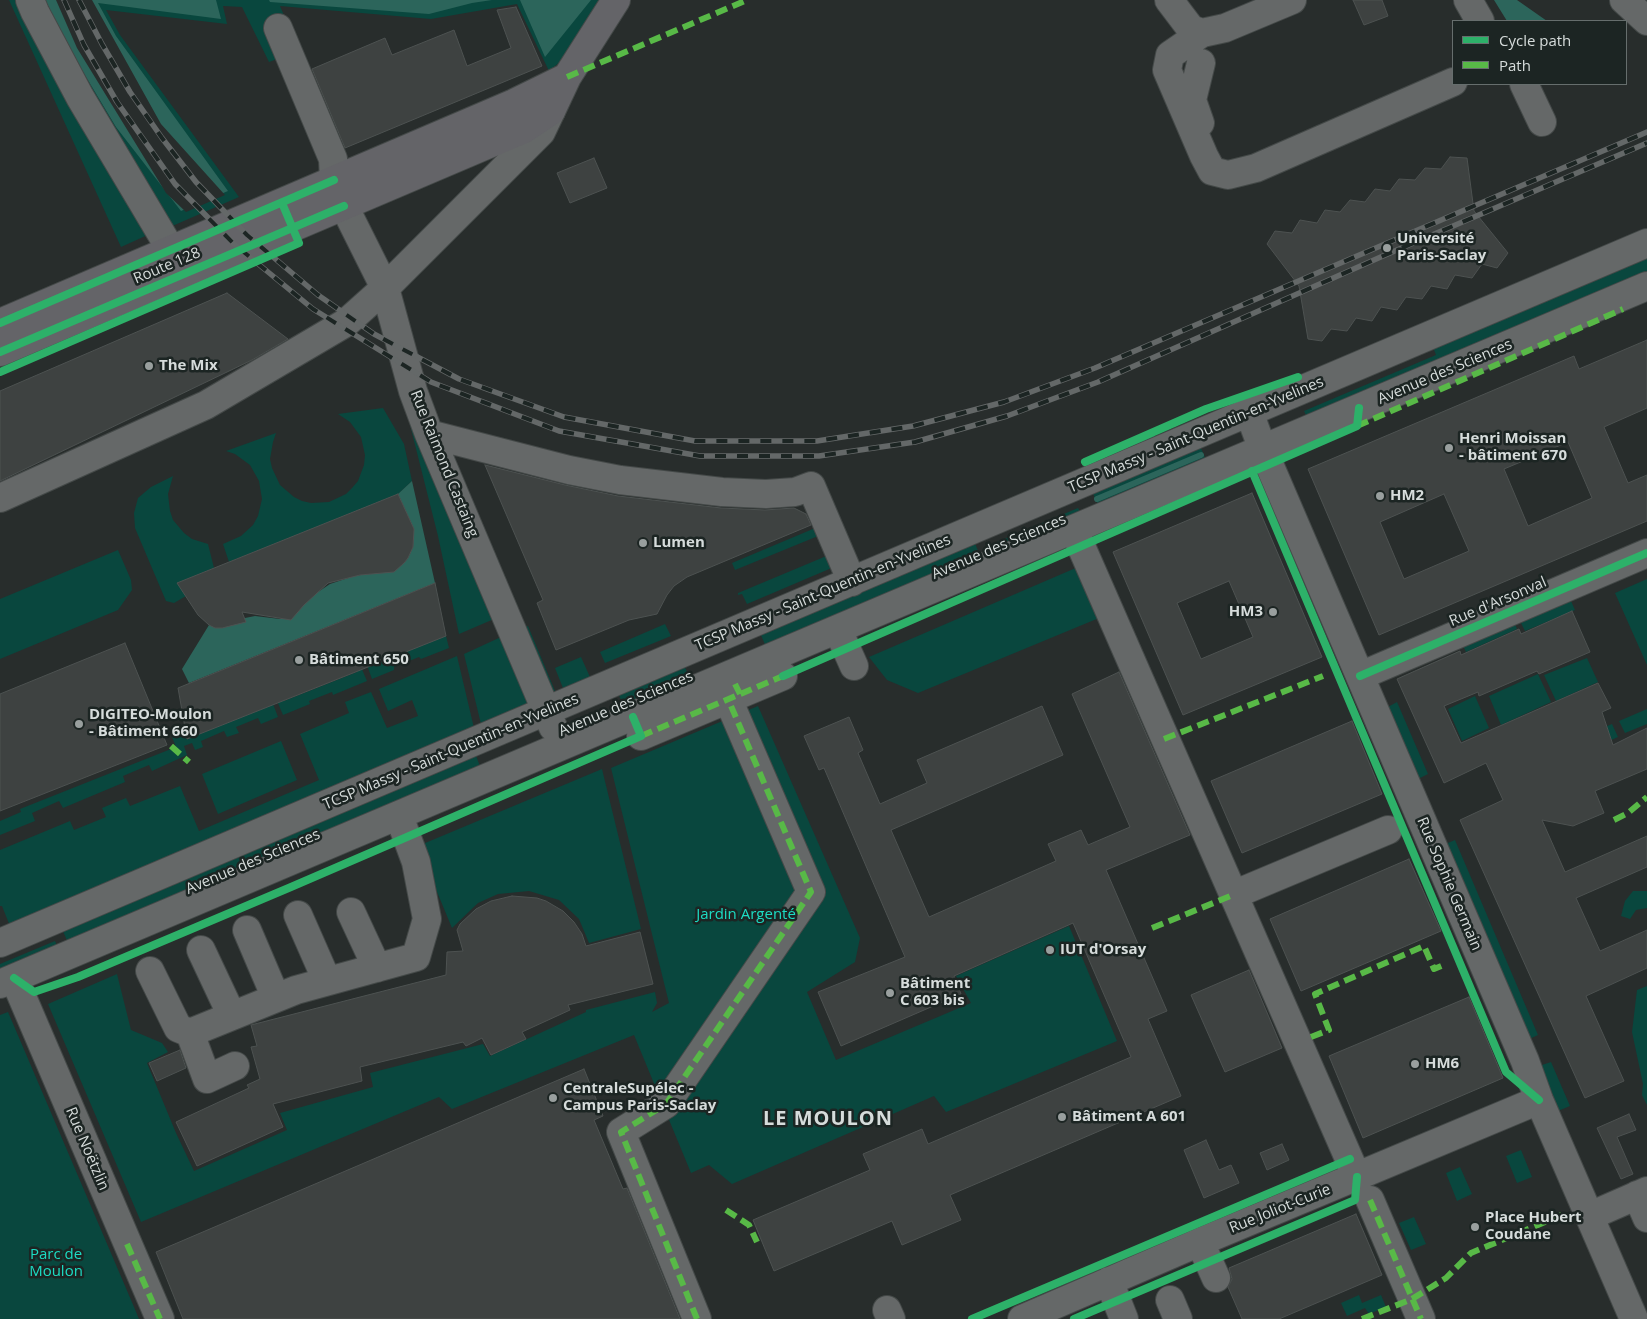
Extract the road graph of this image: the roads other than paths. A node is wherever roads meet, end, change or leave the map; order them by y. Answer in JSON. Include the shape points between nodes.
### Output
{"nodes":[{"id":1,"x":30,"y":0,"type":"edge"},
{"id":2,"x":616,"y":0,"type":"edge"},
{"id":3,"x":1169,"y":0,"type":"edge"},
{"id":4,"x":1292,"y":0,"type":"edge"},
{"id":5,"x":1468,"y":0,"type":"edge"},
{"id":6,"x":1624,"y":0,"type":"edge"},
{"id":7,"x":1479,"y":20,"type":"edge"},
{"id":8,"x":1647,"y":21,"type":"edge"},
{"id":9,"x":278,"y":28,"type":"dead end"},
{"id":10,"x":1202,"y":33,"type":"junction"},
{"id":11,"x":1201,"y":63,"type":"dead end"},
{"id":12,"x":567,"y":77,"type":"junction"},
{"id":13,"x":1452,"y":82,"type":"edge"},
{"id":14,"x":1524,"y":85,"type":"edge"},
{"id":15,"x":551,"y":111,"type":"junction"},
{"id":16,"x":1542,"y":122,"type":"dead end"},
{"id":17,"x":1196,"y":139,"type":"junction"},
{"id":18,"x":334,"y":180,"type":"junction"},
{"id":19,"x":344,"y":206,"type":"junction"},
{"id":20,"x":1647,"y":244,"type":"edge"},
{"id":21,"x":171,"y":250,"type":"junction"},
{"id":22,"x":1647,"y":286,"type":"edge"},
{"id":23,"x":385,"y":288,"type":"junction"},
{"id":24,"x":1623,"y":309,"type":"dead end"},
{"id":25,"x":0,"y":323,"type":"edge"},
{"id":26,"x":0,"y":352,"type":"edge"},
{"id":27,"x":1249,"y":412,"type":"junction"},
{"id":28,"x":1357,"y":426,"type":"dead end"},
{"id":29,"x":429,"y":434,"type":"junction"},
{"id":30,"x":1263,"y":450,"type":"junction"},
{"id":31,"x":0,"y":498,"type":"edge"},
{"id":32,"x":1074,"y":530,"type":"junction"},
{"id":33,"x":1647,"y":553,"type":"edge"},
{"id":34,"x":852,"y":582,"type":"junction"},
{"id":35,"x":838,"y":630,"type":"junction"},
{"id":36,"x":854,"y":666,"type":"dead end"},
{"id":37,"x":784,"y":676,"type":"dead end"},
{"id":38,"x":1360,"y":676,"type":"junction"},
{"id":39,"x":734,"y":692,"type":"junction"},
{"id":40,"x":546,"y":711,"type":"junction"},
{"id":41,"x":641,"y":736,"type":"dead end"},
{"id":42,"x":561,"y":747,"type":"junction"},
{"id":43,"x":399,"y":816,"type":"junction"},
{"id":44,"x":1388,"y":830,"type":"dead end"},
{"id":45,"x":1233,"y":895,"type":"junction"},
{"id":46,"x":405,"y":911,"type":"dead end"},
{"id":47,"x":351,"y":912,"type":"dead end"},
{"id":48,"x":298,"y":915,"type":"dead end"},
{"id":49,"x":248,"y":930,"type":"dead end"},
{"id":50,"x":421,"y":942,"type":"junction"},
{"id":51,"x":0,"y":944,"type":"edge"},
{"id":52,"x":201,"y":950,"type":"dead end"},
{"id":53,"x":377,"y":968,"type":"junction"},
{"id":54,"x":150,"y":971,"type":"dead end"},
{"id":55,"x":7,"y":981,"type":"edge"},
{"id":56,"x":327,"y":981,"type":"junction"},
{"id":57,"x":276,"y":998,"type":"junction"},
{"id":58,"x":232,"y":1016,"type":"junction"},
{"id":59,"x":190,"y":1033,"type":"junction"},
{"id":60,"x":235,"y":1066,"type":"dead end"},
{"id":61,"x":1539,"y":1100,"type":"junction"},
{"id":62,"x":1364,"y":1188,"type":"junction"},
{"id":63,"x":1644,"y":1202,"type":"edge"},
{"id":64,"x":1590,"y":1216,"type":"junction"},
{"id":65,"x":1200,"y":1242,"type":"junction"},
{"id":66,"x":1216,"y":1278,"type":"dead end"},
{"id":67,"x":1109,"y":1281,"type":"junction"},
{"id":68,"x":160,"y":1319,"type":"edge"},
{"id":69,"x":697,"y":1319,"type":"edge"},
{"id":70,"x":1022,"y":1319,"type":"edge"},
{"id":71,"x":1124,"y":1319,"type":"edge"},
{"id":72,"x":1421,"y":1319,"type":"edge"},
{"id":73,"x":1634,"y":1319,"type":"edge"}],
"edges":[{"from":1,"to":21,"type":"street","via":[[80,97]]},
{"from":2,"to":12,"type":"main road"},
{"from":3,"to":10,"type":"street","via":[[1191,29]]},
{"from":4,"to":10,"type":"street","via":[[1225,28]]},
{"from":5,"to":7,"type":"street"},
{"from":6,"to":8,"type":"street"},
{"from":9,"to":18,"type":"street","name":"Rue Raimond Castaing","via":[[333,160]]},
{"from":10,"to":17,"type":"street","via":[[1170,55],[1167,70]]},
{"from":11,"to":17,"type":"street","via":[[1192,100],[1201,124]]},
{"from":12,"to":15,"type":"main road"},
{"from":12,"to":18,"type":"main road","name":"Route 128"},
{"from":13,"to":17,"type":"street","via":[[1256,168],[1228,175],[1212,171]]},
{"from":14,"to":16,"type":"street"},
{"from":15,"to":19,"type":"main road","name":"Route 128","via":[[524,129]]},
{"from":15,"to":23,"type":"street","via":[[541,132]]},
{"from":18,"to":19,"type":"street","name":"Rue Raimond Castaing"},
{"from":18,"to":21,"type":"main road","name":"Route 128"},
{"from":19,"to":23,"type":"street","name":"Rue Raimond Castaing"},
{"from":19,"to":26,"type":"main road","name":"Route 128"},
{"from":20,"to":27,"type":"street","name":"TCSP Massy - Saint-Quentin-en-Yvelines"},
{"from":21,"to":25,"type":"main road","name":"Route 128"},
{"from":22,"to":30,"type":"street","name":"Avenue des Sciences"},
{"from":23,"to":29,"type":"street","name":"Rue Raimond Castaing","via":[[413,391]]},
{"from":23,"to":31,"type":"street","via":[[347,322],[206,405]]},
{"from":24,"to":28,"type":"street"},
{"from":27,"to":30,"type":"street","name":"Rue Sophie Germain"},
{"from":27,"to":34,"type":"street","name":"TCSP Massy - Saint-Quentin-en-Yvelines"},
{"from":29,"to":34,"type":"street","via":[[569,470],[669,487],[740,493],[795,492],[811,486]]},
{"from":29,"to":40,"type":"street","name":"Rue Raimond Castaing"},
{"from":30,"to":32,"type":"street","name":"Avenue des Sciences"},
{"from":30,"to":38,"type":"street","name":"Rue Sophie Germain"},
{"from":32,"to":35,"type":"street","name":"Avenue des Sciences"},
{"from":32,"to":45,"type":"street"},
{"from":33,"to":38,"type":"street","name":"Rue d'Arsonval"},
{"from":34,"to":40,"type":"street","name":"TCSP Massy - Saint-Quentin-en-Yvelines"},
{"from":35,"to":36,"type":"street"},
{"from":35,"to":42,"type":"street","name":"Avenue des Sciences"},
{"from":37,"to":39,"type":"street"},
{"from":38,"to":61,"type":"street","name":"Rue Sophie Germain"},
{"from":39,"to":41,"type":"street"},
{"from":39,"to":69,"type":"street","via":[[810,892],[666,1104],[621,1132]]},
{"from":40,"to":42,"type":"street","name":"Rue Raimond Castaing"},
{"from":40,"to":51,"type":"street","name":"TCSP Massy - Saint-Quentin-en-Yvelines"},
{"from":42,"to":43,"type":"street","name":"Avenue des Sciences"},
{"from":43,"to":50,"type":"street","via":[[416,862],[427,919]]},
{"from":43,"to":55,"type":"street","name":"Avenue des Sciences"},
{"from":44,"to":45,"type":"street"},
{"from":45,"to":62,"type":"street"},
{"from":46,"to":50,"type":"street"},
{"from":47,"to":53,"type":"street"},
{"from":48,"to":56,"type":"street"},
{"from":49,"to":57,"type":"street"},
{"from":50,"to":53,"type":"street","via":[[416,957]]},
{"from":52,"to":58,"type":"street"},
{"from":53,"to":56,"type":"street"},
{"from":54,"to":59,"type":"street","via":[[178,1028]]},
{"from":55,"to":68,"type":"street","name":"Rue Noëtzlin"},
{"from":56,"to":57,"type":"street"},
{"from":57,"to":58,"type":"street"},
{"from":58,"to":59,"type":"street"},
{"from":59,"to":60,"type":"street","via":[[207,1079]]},
{"from":61,"to":62,"type":"street","name":"Rue Joliot-Curie"},
{"from":61,"to":64,"type":"street","name":"Rue Sophie Germain"},
{"from":62,"to":65,"type":"street","name":"Rue Joliot-Curie"},
{"from":62,"to":72,"type":"street"},
{"from":63,"to":64,"type":"street"},
{"from":64,"to":73,"type":"street","name":"Rue Sophie Germain"},
{"from":65,"to":66,"type":"street"},
{"from":65,"to":67,"type":"street","name":"Rue Joliot-Curie"},
{"from":67,"to":70,"type":"street","name":"Rue Joliot-Curie"},
{"from":67,"to":71,"type":"street"}]}
